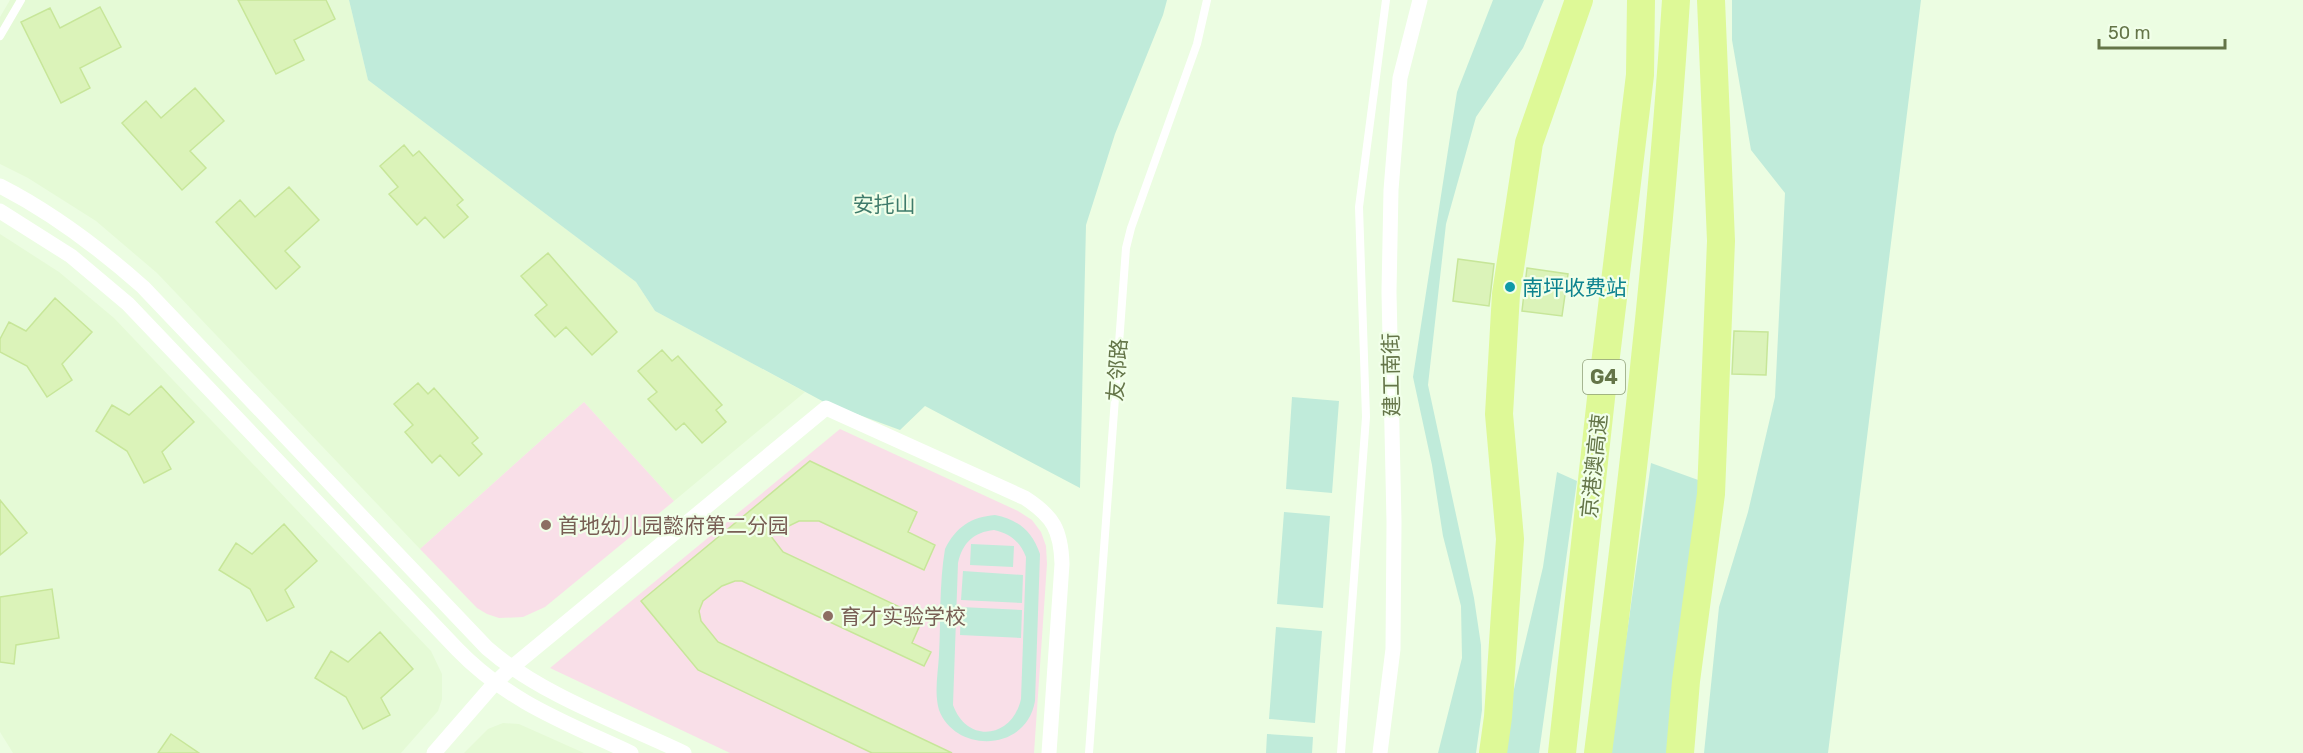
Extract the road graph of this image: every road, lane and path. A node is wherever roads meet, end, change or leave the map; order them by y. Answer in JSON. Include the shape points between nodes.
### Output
{"nodes":[{"id":1,"x":21,"y":0,"type":"edge"},
{"id":2,"x":1208,"y":0,"type":"edge"},
{"id":3,"x":1386,"y":0,"type":"edge"},
{"id":4,"x":1420,"y":0,"type":"edge"},
{"id":5,"x":1579,"y":0,"type":"edge"},
{"id":6,"x":1641,"y":0,"type":"edge"},
{"id":7,"x":1676,"y":0,"type":"edge"},
{"id":8,"x":1711,"y":0,"type":"edge"},
{"id":9,"x":0,"y":36,"type":"edge"},
{"id":10,"x":0,"y":186,"type":"edge"},
{"id":11,"x":0,"y":211,"type":"edge"},
{"id":12,"x":511,"y":668,"type":"junction"},
{"id":13,"x":494,"y":684,"type":"junction"},
{"id":14,"x":434,"y":753,"type":"edge"},
{"id":15,"x":631,"y":753,"type":"edge"},
{"id":16,"x":684,"y":753,"type":"edge"},
{"id":17,"x":1049,"y":753,"type":"edge"},
{"id":18,"x":1089,"y":753,"type":"edge"},
{"id":19,"x":1341,"y":753,"type":"edge"},
{"id":20,"x":1380,"y":753,"type":"edge"},
{"id":21,"x":1493,"y":753,"type":"edge"},
{"id":22,"x":1562,"y":753,"type":"edge"},
{"id":23,"x":1598,"y":753,"type":"edge"},
{"id":24,"x":1680,"y":753,"type":"edge"}],
"edges":[{"from":1,"to":9,"type":"lane"},
{"from":2,"to":18,"type":"lane","name":"友邻路","via":[[1197,44],[1126,248]]},
{"from":3,"to":19,"type":"lane","via":[[1359,207],[1366,417]]},
{"from":4,"to":20,"type":"street","name":"建工南街","via":[[1400,78],[1390,190],[1393,649]]},
{"from":5,"to":21,"type":"highway","via":[[1529,143],[1506,294],[1499,414],[1510,539]]},
{"from":6,"to":22,"type":"highway","name":"京港澳高速","number":"G4","via":[[1641,75]]},
{"from":7,"to":23,"type":"highway","name":"京港澳高速","number":"G4","via":[[1641,393]]},
{"from":8,"to":24,"type":"highway","via":[[1721,241],[1711,494]]},
{"from":10,"to":12,"type":"street","via":[[84,237],[143,287],[480,641]]},
{"from":11,"to":13,"type":"street","via":[[71,256],[128,304]]},
{"from":12,"to":13,"type":"street"},
{"from":12,"to":16,"type":"street"},
{"from":12,"to":17,"type":"street","via":[[826,408],[1025,498],[1042,509],[1054,525],[1061,544],[1062,564]]},
{"from":13,"to":14,"type":"street"},
{"from":13,"to":15,"type":"street"}]}
